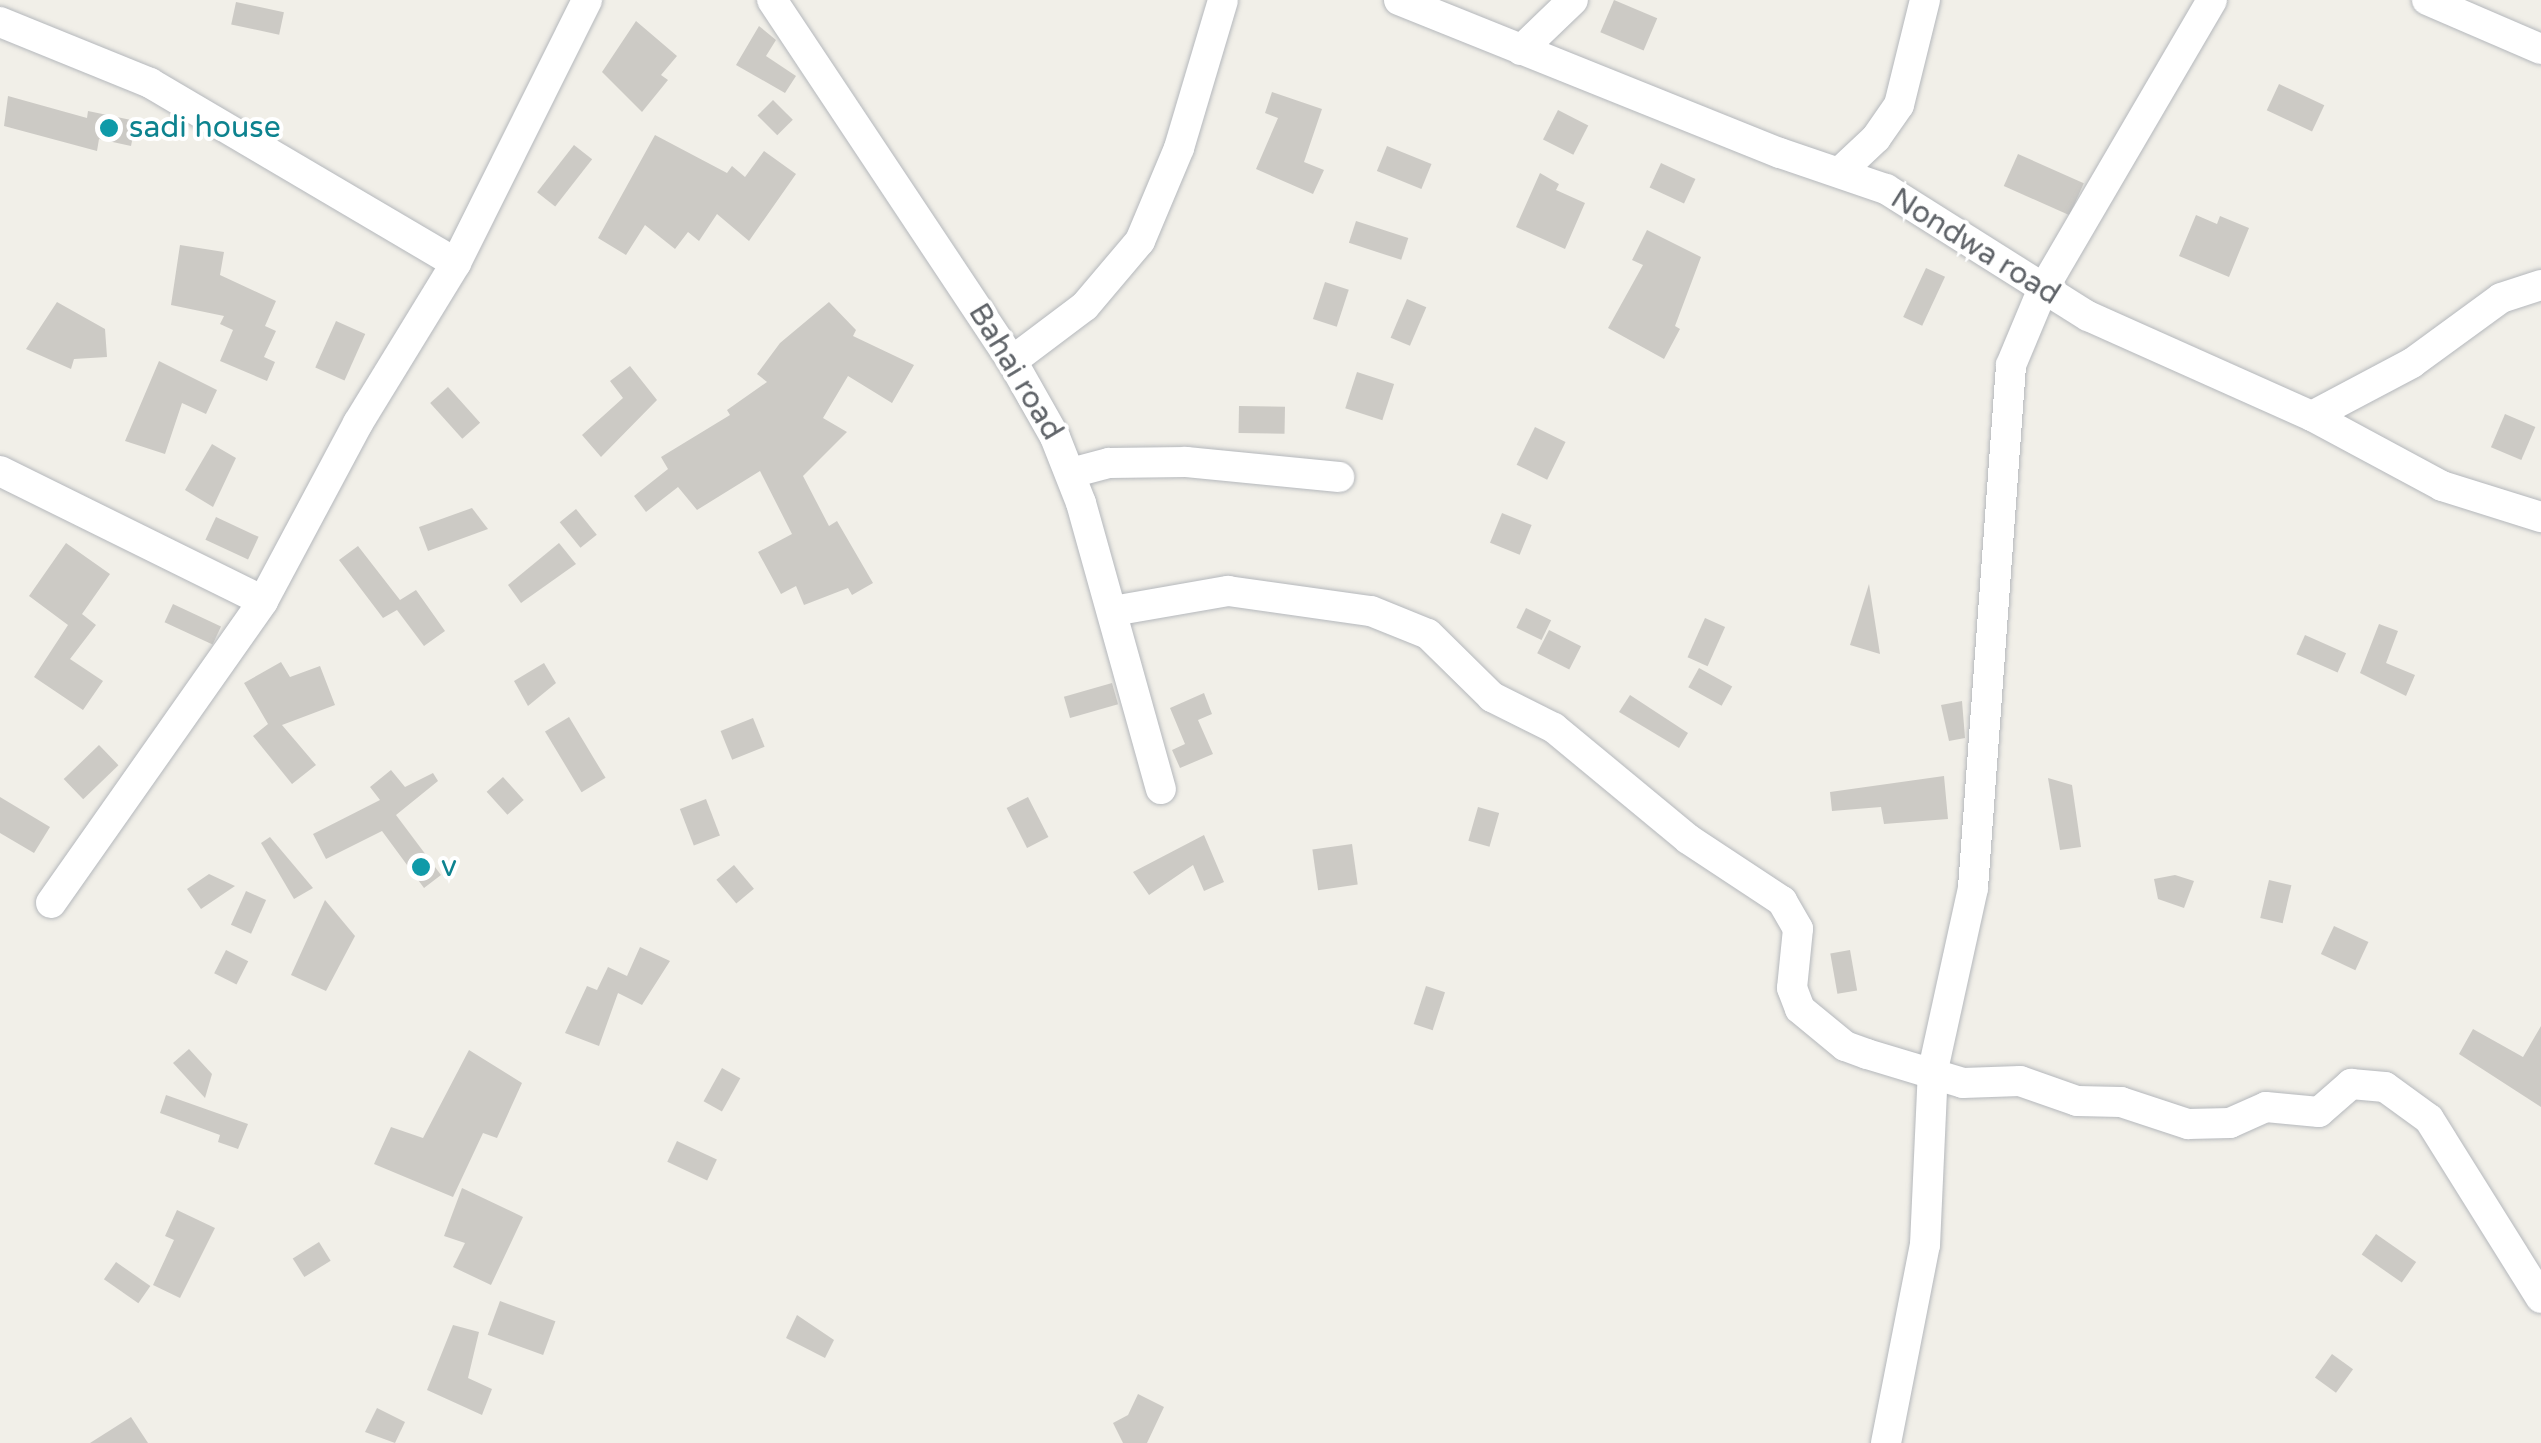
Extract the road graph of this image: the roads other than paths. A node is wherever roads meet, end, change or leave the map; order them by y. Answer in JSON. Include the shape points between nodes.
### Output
{"nodes":[{"id":1,"x":587,"y":0,"type":"edge"},
{"id":2,"x":772,"y":0,"type":"edge"},
{"id":3,"x":1223,"y":0,"type":"edge"},
{"id":4,"x":1399,"y":0,"type":"edge"},
{"id":5,"x":1574,"y":0,"type":"edge"},
{"id":6,"x":1925,"y":0,"type":"edge"},
{"id":7,"x":2212,"y":0,"type":"edge"},
{"id":8,"x":2427,"y":0,"type":"edge"},
{"id":9,"x":0,"y":22,"type":"edge"},
{"id":10,"x":2541,"y":49,"type":"edge"},
{"id":11,"x":1522,"y":50,"type":"junction"},
{"id":12,"x":1840,"y":170,"type":"junction"},
{"id":13,"x":456,"y":264,"type":"junction"},
{"id":14,"x":2541,"y":285,"type":"edge"},
{"id":15,"x":2042,"y":291,"type":"junction"},
{"id":16,"x":1012,"y":361,"type":"junction"},
{"id":17,"x":2312,"y":416,"type":"junction"},
{"id":18,"x":0,"y":471,"type":"edge"},
{"id":19,"x":1071,"y":473,"type":"junction"},
{"id":20,"x":1339,"y":477,"type":"dead end"},
{"id":21,"x":2541,"y":516,"type":"edge"},
{"id":22,"x":263,"y":601,"type":"junction"},
{"id":23,"x":1113,"y":612,"type":"junction"},
{"id":24,"x":1161,"y":789,"type":"dead end"},
{"id":25,"x":51,"y":903,"type":"dead end"},
{"id":26,"x":1933,"y":1070,"type":"junction"},
{"id":27,"x":2541,"y":1298,"type":"edge"},
{"id":28,"x":1886,"y":1443,"type":"edge"}],
"edges":[{"from":1,"to":13,"type":"street"},
{"from":2,"to":16,"type":"street","name":"Bahai road"},
{"from":3,"to":16,"type":"street","via":[[1179,148],[1140,240],[1086,306]]},
{"from":4,"to":11,"type":"street","name":"Nondwa road"},
{"from":5,"to":11,"type":"street"},
{"from":6,"to":12,"type":"street","via":[[1899,105],[1876,138]]},
{"from":7,"to":15,"type":"street"},
{"from":8,"to":10,"type":"street"},
{"from":9,"to":13,"type":"street","via":[[150,83]]},
{"from":11,"to":12,"type":"street","name":"Nondwa road","via":[[1780,153]]},
{"from":12,"to":15,"type":"street","name":"Nondwa road","via":[[1922,210]]},
{"from":13,"to":22,"type":"street","via":[[358,423]]},
{"from":14,"to":17,"type":"street","via":[[2502,298],[2412,363]]},
{"from":15,"to":17,"type":"street","name":"Nondwa road"},
{"from":15,"to":26,"type":"street","via":[[2020,334],[2006,396],[1978,836],[1963,948]]},
{"from":16,"to":19,"type":"street","name":"Bahai road"},
{"from":17,"to":21,"type":"street","name":"Nondwa road","via":[[2442,486]]},
{"from":18,"to":22,"type":"street"},
{"from":19,"to":20,"type":"street","via":[[1108,463],[1186,462]]},
{"from":19,"to":23,"type":"street","name":"Bahai road"},
{"from":22,"to":25,"type":"street"},
{"from":23,"to":24,"type":"street","name":"Bahai road"},
{"from":23,"to":26,"type":"street","via":[[1228,591],[1372,611],[1428,634],[1492,697],[1554,728],[1688,840],[1790,910],[1798,929],[1792,988],[1800,1008],[1824,1031],[1866,1054]]},
{"from":26,"to":27,"type":"street","via":[[1963,1084],[2020,1081],[2077,1101],[2121,1102],[2159,1118],[2211,1126],[2266,1107],[2319,1112],[2351,1084],[2386,1087],[2428,1118]]},
{"from":26,"to":28,"type":"street","via":[[1925,1245]]}]}
